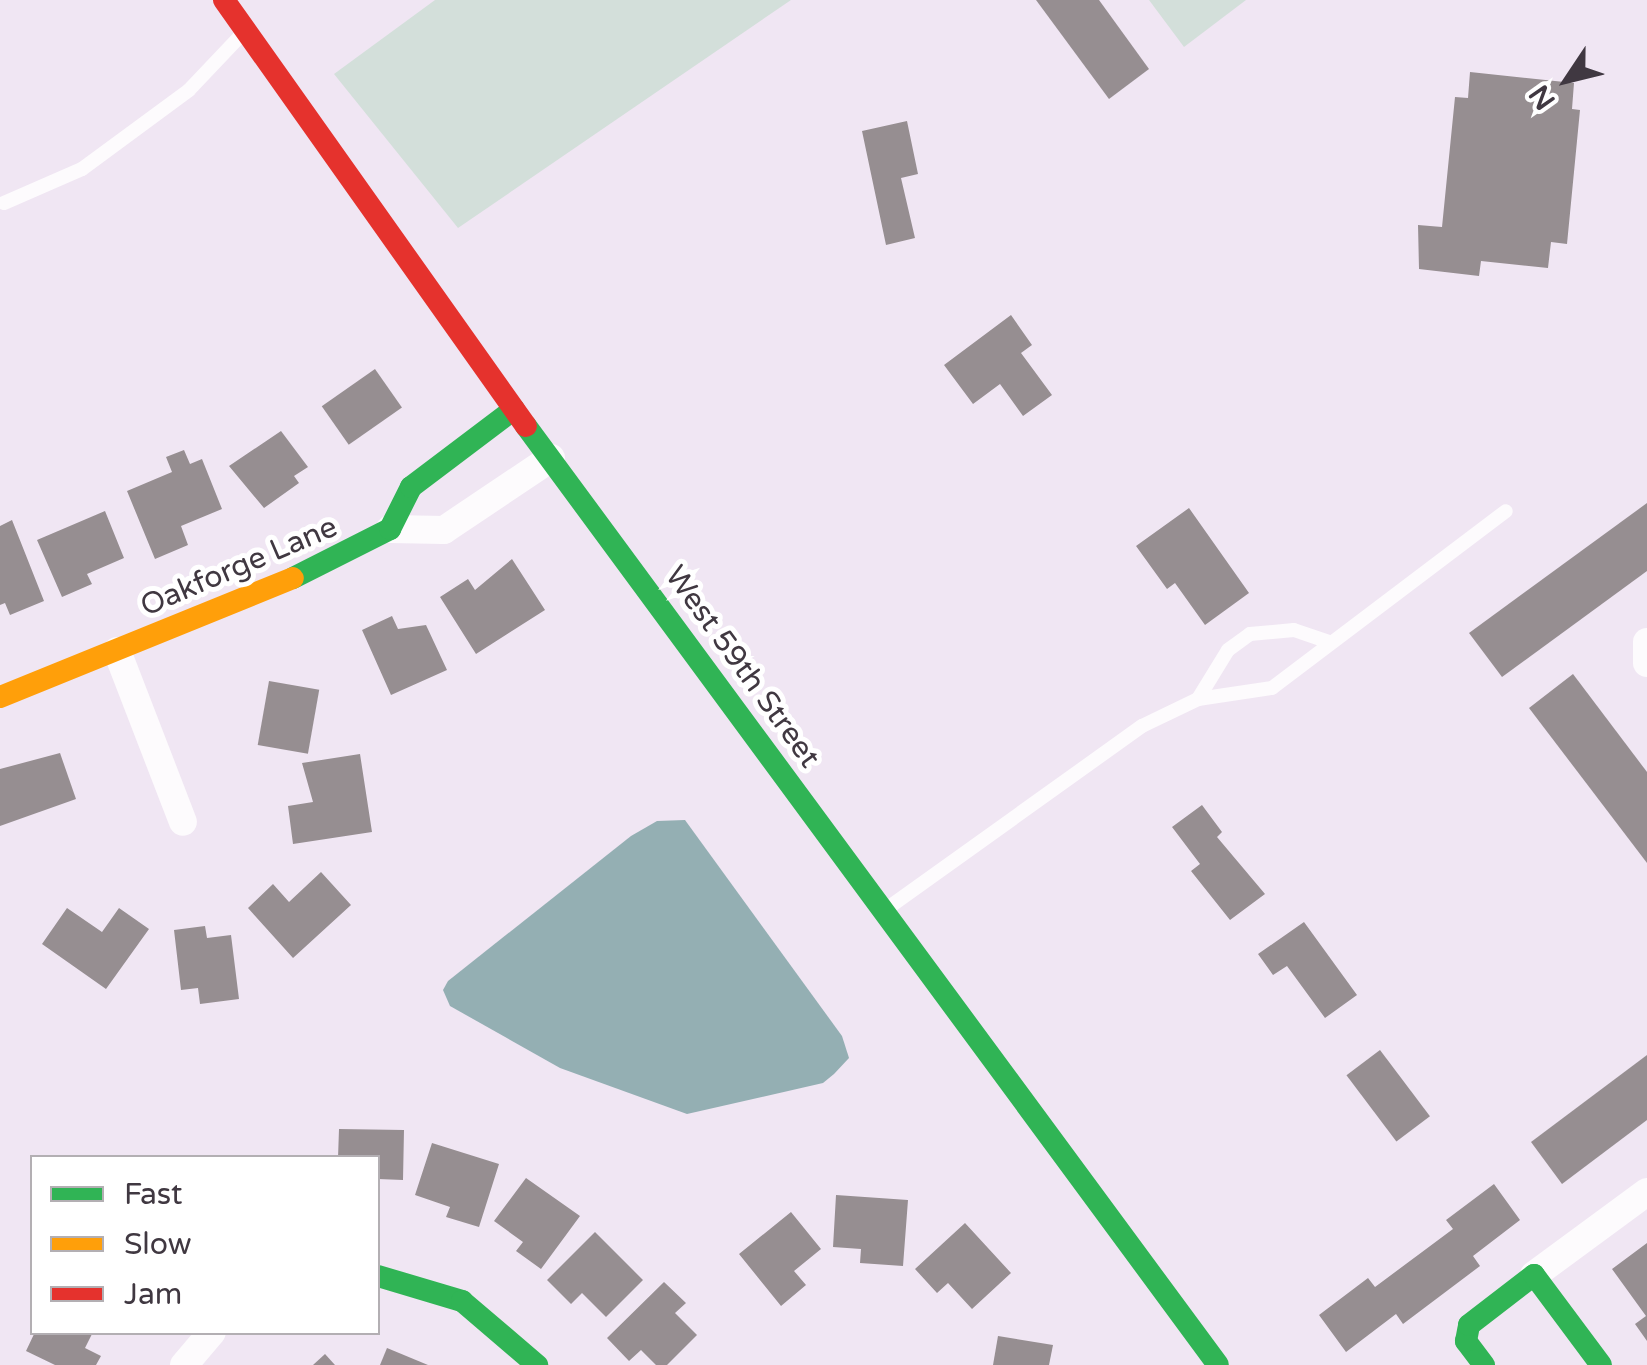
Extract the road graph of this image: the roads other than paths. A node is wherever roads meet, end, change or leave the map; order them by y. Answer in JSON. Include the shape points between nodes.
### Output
{"nodes":[{"id":1,"x":224,"y":0,"type":"edge"},
{"id":2,"x":246,"y":30,"type":"junction"},
{"id":3,"x":4,"y":203,"type":"dead end"},
{"id":4,"x":514,"y":409,"type":"junction"},
{"id":5,"x":552,"y":458,"type":"junction"},
{"id":6,"x":1506,"y":510,"type":"dead end"},
{"id":7,"x":390,"y":530,"type":"junction"},
{"id":8,"x":1647,"y":642,"type":"edge"},
{"id":9,"x":1330,"y":643,"type":"junction"},
{"id":10,"x":117,"y":652,"type":"junction"},
{"id":11,"x":1647,"y":662,"type":"edge"},
{"id":12,"x":0,"y":697,"type":"edge"},
{"id":13,"x":1198,"y":699,"type":"junction"},
{"id":14,"x":183,"y":822,"type":"dead end"},
{"id":15,"x":884,"y":910,"type":"junction"},
{"id":16,"x":1647,"y":1192,"type":"edge"},
{"id":17,"x":1534,"y":1275,"type":"junction"},
{"id":18,"x":380,"y":1277,"type":"edge"},
{"id":19,"x":209,"y":1335,"type":"edge"},
{"id":20,"x":184,"y":1365,"type":"edge"},
{"id":21,"x":537,"y":1365,"type":"edge"},
{"id":22,"x":1218,"y":1365,"type":"edge"},
{"id":23,"x":1484,"y":1365,"type":"edge"},
{"id":24,"x":1600,"y":1365,"type":"edge"}],
"edges":[{"from":1,"to":2,"type":"street","name":"West 59th Street"},
{"from":2,"to":3,"type":"lane","via":[[189,90],[82,169]]},
{"from":2,"to":4,"type":"street","name":"West 59th Street"},
{"from":4,"to":5,"type":"street","name":"West 59th Street"},
{"from":4,"to":7,"type":"street","via":[[412,488]]},
{"from":5,"to":7,"type":"street","via":[[444,530]]},
{"from":5,"to":15,"type":"street","name":"West 59th Street"},
{"from":6,"to":9,"type":"lane"},
{"from":7,"to":10,"type":"street","name":"Oakforge Lane","via":[[300,579]]},
{"from":8,"to":11,"type":"street"},
{"from":9,"to":13,"type":"lane","via":[[1272,688]]},
{"from":9,"to":13,"type":"lane","via":[[1294,630],[1250,634],[1228,650]]},
{"from":10,"to":12,"type":"street","name":"Oakforge Lane"},
{"from":10,"to":14,"type":"street"},
{"from":13,"to":15,"type":"lane","via":[[1142,726]]},
{"from":15,"to":22,"type":"street","name":"West 59th Street"},
{"from":16,"to":17,"type":"street"},
{"from":17,"to":23,"type":"street","via":[[1469,1324],[1466,1341]]},
{"from":17,"to":24,"type":"street"},
{"from":18,"to":21,"type":"street","via":[[462,1301]]},
{"from":19,"to":20,"type":"street"}]}
